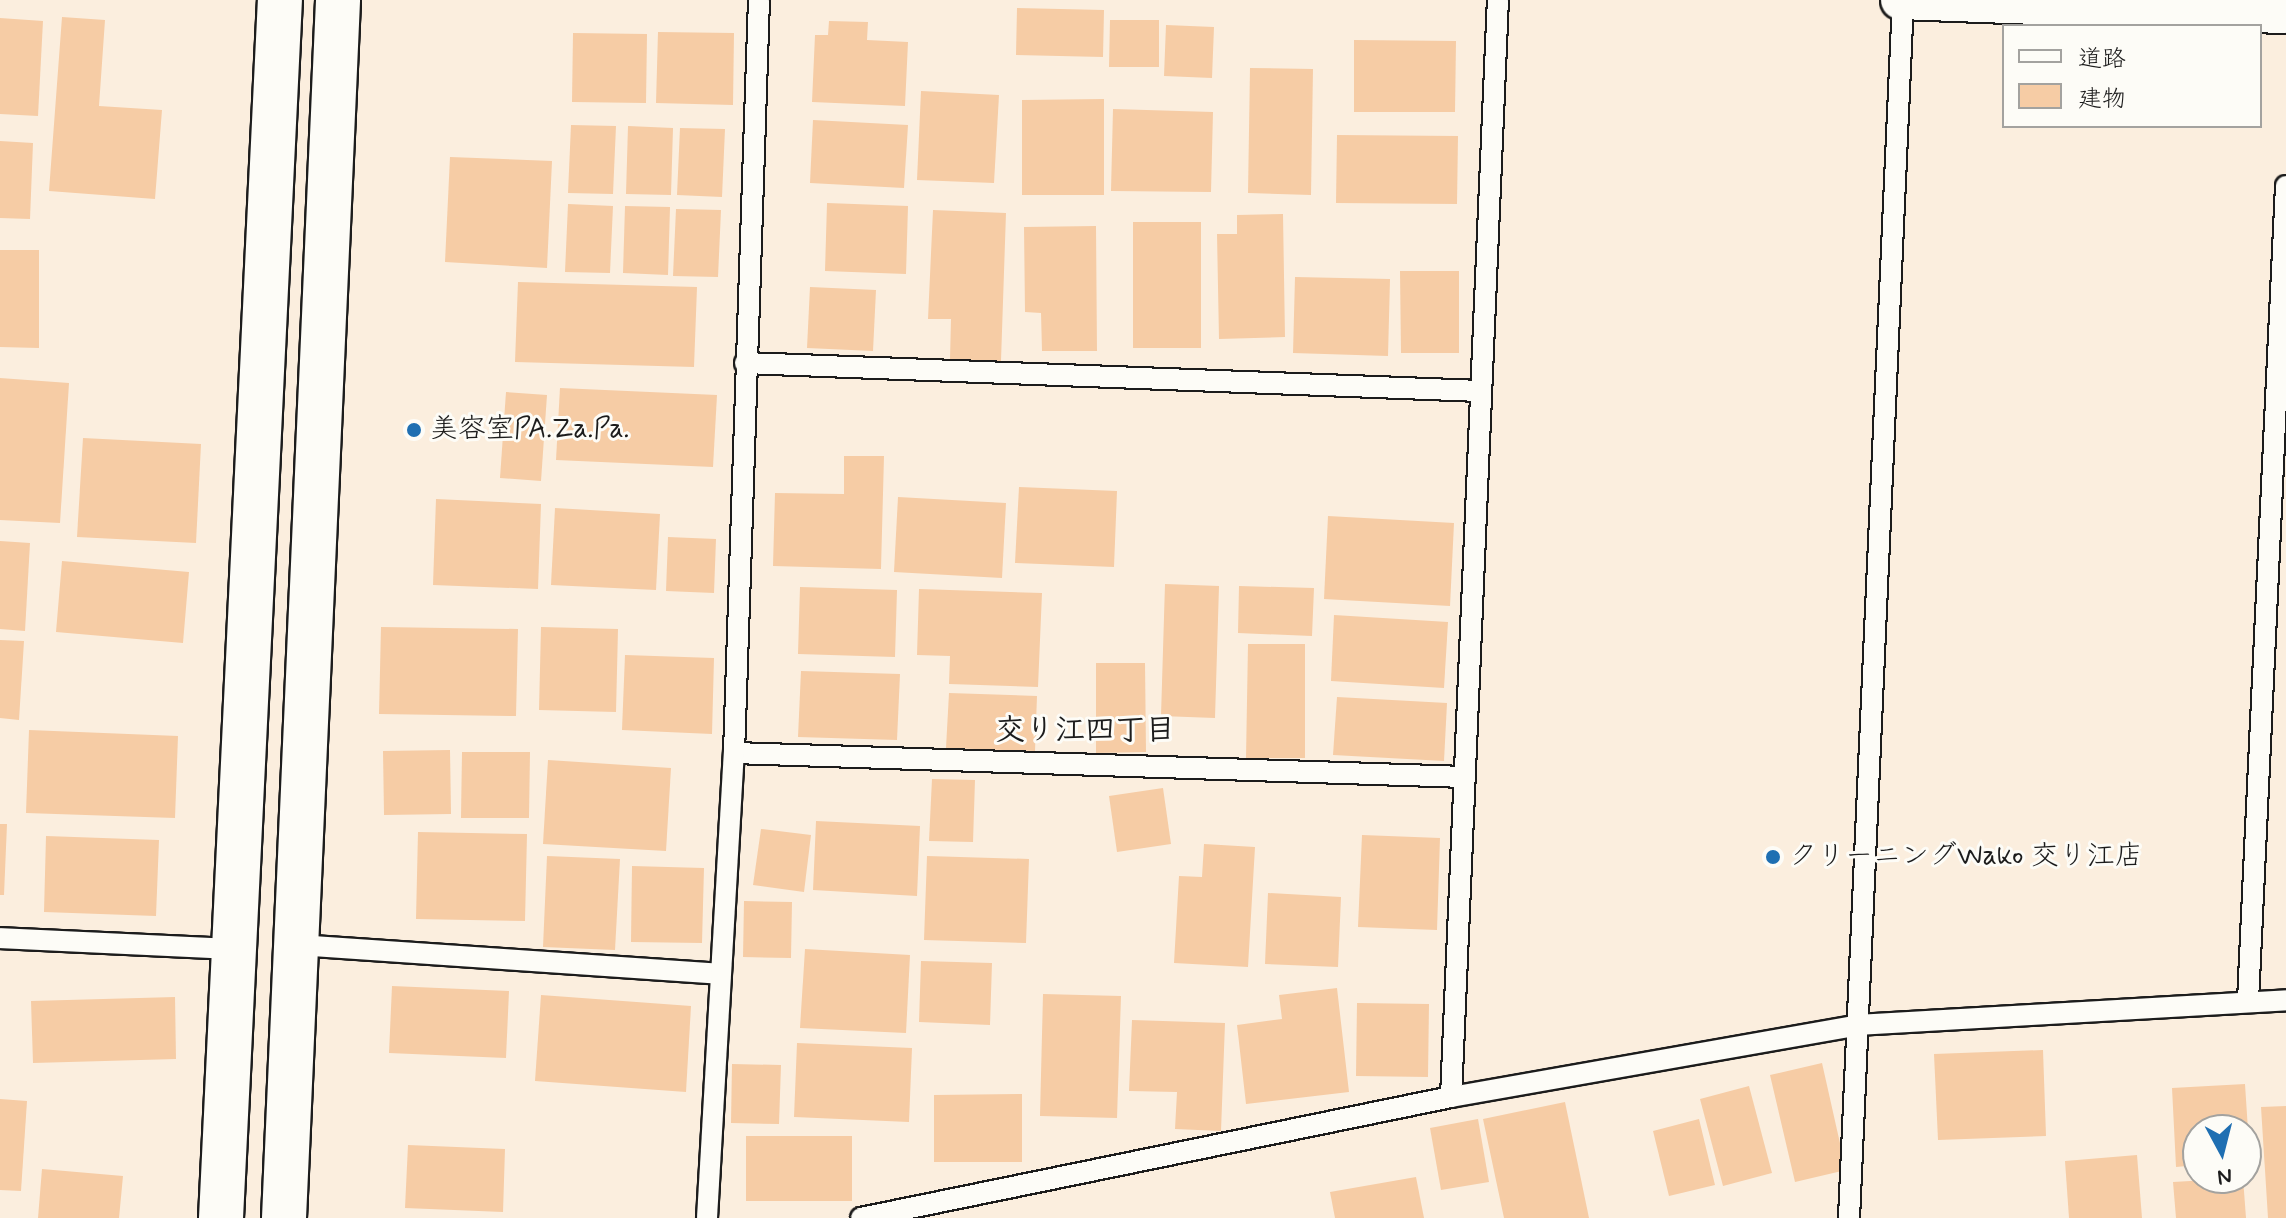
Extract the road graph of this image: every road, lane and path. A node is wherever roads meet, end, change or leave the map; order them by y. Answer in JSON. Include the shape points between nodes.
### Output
{"nodes":[{"id":1,"x":280,"y":0,"type":"edge"},
{"id":2,"x":338,"y":0,"type":"edge"},
{"id":3,"x":759,"y":0,"type":"edge"},
{"id":4,"x":1498,"y":0,"type":"edge"},
{"id":5,"x":1902,"y":0,"type":"edge"},
{"id":6,"x":2286,"y":14,"type":"edge"},
{"id":7,"x":2286,"y":186,"type":"edge"},
{"id":8,"x":745,"y":363,"type":"junction"},
{"id":9,"x":1479,"y":391,"type":"junction"},
{"id":10,"x":2278,"y":636,"type":"edge"},
{"id":11,"x":734,"y":753,"type":"junction"},
{"id":12,"x":1465,"y":777,"type":"junction"},
{"id":13,"x":0,"y":938,"type":"edge"},
{"id":14,"x":297,"y":945,"type":"junction"},
{"id":15,"x":233,"y":949,"type":"junction"},
{"id":16,"x":720,"y":974,"type":"junction"},
{"id":17,"x":2286,"y":1000,"type":"edge"},
{"id":18,"x":2248,"y":1001,"type":"junction"},
{"id":19,"x":1858,"y":1025,"type":"junction"},
{"id":20,"x":1451,"y":1097,"type":"junction"},
{"id":21,"x":892,"y":1215,"type":"edge"},
{"id":22,"x":221,"y":1218,"type":"edge"},
{"id":23,"x":284,"y":1218,"type":"edge"},
{"id":24,"x":707,"y":1218,"type":"edge"},
{"id":25,"x":861,"y":1218,"type":"edge"},
{"id":26,"x":1849,"y":1218,"type":"edge"}],
"edges":[{"from":1,"to":15,"type":"street"},
{"from":2,"to":14,"type":"street"},
{"from":3,"to":8,"type":"lane"},
{"from":4,"to":9,"type":"lane"},
{"from":5,"to":6,"type":"street"},
{"from":5,"to":19,"type":"lane"},
{"from":7,"to":10,"type":"lane"},
{"from":8,"to":9,"type":"lane"},
{"from":8,"to":11,"type":"lane"},
{"from":9,"to":12,"type":"lane"},
{"from":10,"to":18,"type":"lane"},
{"from":11,"to":12,"type":"lane"},
{"from":11,"to":16,"type":"lane"},
{"from":12,"to":20,"type":"lane"},
{"from":13,"to":15,"type":"lane"},
{"from":14,"to":16,"type":"lane"},
{"from":14,"to":23,"type":"street"},
{"from":15,"to":22,"type":"street"},
{"from":16,"to":24,"type":"lane"},
{"from":17,"to":18,"type":"lane"},
{"from":18,"to":19,"type":"lane"},
{"from":19,"to":20,"type":"lane"},
{"from":19,"to":26,"type":"lane"},
{"from":20,"to":21,"type":"lane"},
{"from":21,"to":25,"type":"lane"}]}
